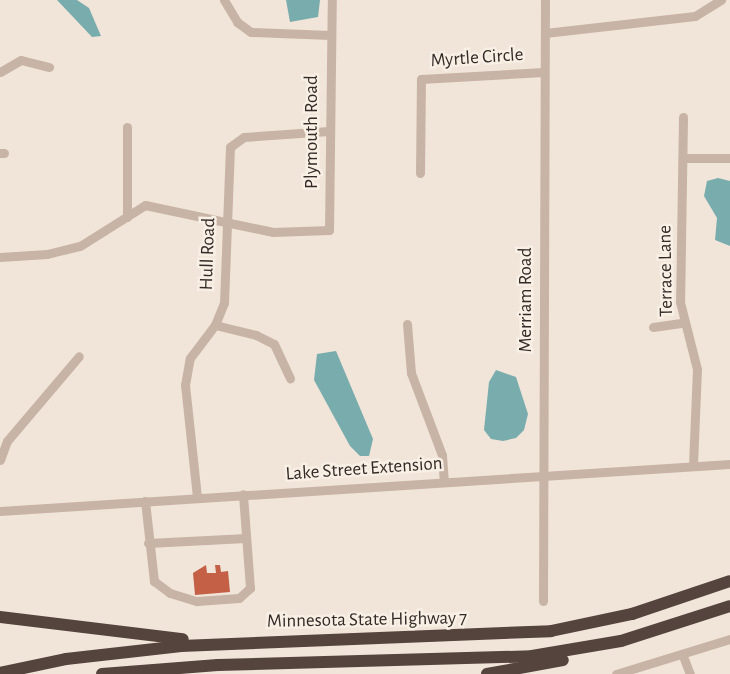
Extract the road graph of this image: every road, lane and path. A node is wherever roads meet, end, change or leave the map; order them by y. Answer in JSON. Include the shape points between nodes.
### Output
{"nodes":[{"id":1,"x":223,"y":0,"type":"edge"},
{"id":2,"x":332,"y":0,"type":"edge"},
{"id":3,"x":545,"y":0,"type":"edge"},
{"id":4,"x":721,"y":0,"type":"edge"},
{"id":5,"x":545,"y":33,"type":"junction"},
{"id":6,"x":330,"y":35,"type":"junction"},
{"id":7,"x":49,"y":67,"type":"dead end"},
{"id":8,"x":0,"y":72,"type":"edge"},
{"id":9,"x":544,"y":72,"type":"junction"},
{"id":10,"x":683,"y":117,"type":"dead end"},
{"id":11,"x":127,"y":127,"type":"dead end"},
{"id":12,"x":329,"y":131,"type":"junction"},
{"id":13,"x":684,"y":158,"type":"junction"},
{"id":14,"x":730,"y":158,"type":"edge"},
{"id":15,"x":420,"y":173,"type":"dead end"},
{"id":16,"x":127,"y":216,"type":"junction"},
{"id":17,"x":227,"y":222,"type":"junction"},
{"id":18,"x":0,"y":257,"type":"edge"},
{"id":19,"x":683,"y":323,"type":"junction"},
{"id":20,"x":407,"y":324,"type":"dead end"},
{"id":21,"x":215,"y":325,"type":"junction"},
{"id":22,"x":653,"y":327,"type":"dead end"},
{"id":23,"x":79,"y":356,"type":"dead end"},
{"id":24,"x":290,"y":378,"type":"dead end"},
{"id":25,"x":0,"y":460,"type":"edge"},
{"id":26,"x":730,"y":464,"type":"edge"},
{"id":27,"x":694,"y":466,"type":"junction"},
{"id":28,"x":544,"y":475,"type":"junction"},
{"id":29,"x":444,"y":481,"type":"junction"},
{"id":30,"x":243,"y":494,"type":"junction"},
{"id":31,"x":197,"y":497,"type":"junction"},
{"id":32,"x":145,"y":501,"type":"junction"},
{"id":33,"x":0,"y":511,"type":"edge"},
{"id":34,"x":246,"y":538,"type":"junction"},
{"id":35,"x":148,"y":543,"type":"junction"},
{"id":36,"x":730,"y":573,"type":"edge"},
{"id":37,"x":730,"y":581,"type":"edge"},
{"id":38,"x":542,"y":601,"type":"dead end"},
{"id":39,"x":730,"y":606,"type":"edge"},
{"id":40,"x":658,"y":607,"type":"junction"},
{"id":41,"x":0,"y":617,"type":"edge"},
{"id":42,"x":665,"y":629,"type":"junction"},
{"id":43,"x":730,"y":639,"type":"edge"},
{"id":44,"x":292,"y":641,"type":"junction"},
{"id":45,"x":683,"y":656,"type":"junction"},
{"id":46,"x":0,"y":673,"type":"edge"},
{"id":47,"x":102,"y":674,"type":"edge"},
{"id":48,"x":487,"y":674,"type":"edge"},
{"id":49,"x":616,"y":674,"type":"edge"},
{"id":50,"x":690,"y":674,"type":"edge"}],
"edges":[{"from":1,"to":6,"type":"street","via":[[237,22],[251,32]]},
{"from":2,"to":6,"type":"street","name":"Plymouth Road"},
{"from":3,"to":5,"type":"street","name":"Merriam Road"},
{"from":4,"to":5,"type":"street","via":[[695,16]]},
{"from":5,"to":9,"type":"street","name":"Merriam Road"},
{"from":6,"to":12,"type":"street","name":"Plymouth Road"},
{"from":7,"to":8,"type":"street","via":[[21,60]]},
{"from":9,"to":15,"type":"street","name":"Myrtle Circle","via":[[421,79]]},
{"from":9,"to":28,"type":"street","name":"Merriam Road"},
{"from":10,"to":13,"type":"street","name":"Terrace Lane"},
{"from":11,"to":16,"type":"street"},
{"from":12,"to":17,"type":"street","name":"Hull Road","via":[[233,142]]},
{"from":12,"to":17,"type":"street","name":"Plymouth Road","via":[[329,230],[273,232]]},
{"from":13,"to":14,"type":"street"},
{"from":13,"to":19,"type":"street","name":"Terrace Lane"},
{"from":16,"to":17,"type":"street","via":[[145,205]]},
{"from":16,"to":18,"type":"street","via":[[96,238],[64,251]]},
{"from":17,"to":21,"type":"street","name":"Hull Road","via":[[224,303]]},
{"from":19,"to":22,"type":"street"},
{"from":19,"to":27,"type":"street","name":"Terrace Lane","via":[[698,383]]},
{"from":20,"to":29,"type":"street","via":[[411,373],[442,455]]},
{"from":21,"to":24,"type":"street","via":[[274,344]]},
{"from":21,"to":31,"type":"street","name":"Hull Road","via":[[197,346],[186,372]]},
{"from":23,"to":25,"type":"street","via":[[14,432]]},
{"from":26,"to":27,"type":"street","name":"Lake Street Extension"},
{"from":27,"to":28,"type":"street","name":"Lake Street Extension"},
{"from":28,"to":29,"type":"street","name":"Lake Street Extension"},
{"from":28,"to":38,"type":"street","name":"Merriam Road"},
{"from":29,"to":30,"type":"street","name":"Lake Street Extension"},
{"from":30,"to":31,"type":"street","name":"Lake Street Extension"},
{"from":30,"to":34,"type":"street"},
{"from":31,"to":32,"type":"street","name":"Lake Street Extension"},
{"from":32,"to":33,"type":"street","name":"Lake Street Extension"},
{"from":32,"to":35,"type":"street"},
{"from":34,"to":35,"type":"street"},
{"from":34,"to":35,"type":"street","via":[[250,588],[246,594],[197,601],[154,581]]},
{"from":36,"to":40,"type":"highway"},
{"from":37,"to":40,"type":"highway","name":"Minnesota State Highway 7"},
{"from":39,"to":42,"type":"highway"},
{"from":40,"to":44,"type":"highway","name":"Minnesota State Highway 7","via":[[524,634]]},
{"from":41,"to":44,"type":"highway","via":[[147,637]]},
{"from":42,"to":47,"type":"highway","via":[[580,649],[506,658],[218,664]]},
{"from":42,"to":48,"type":"highway","via":[[604,651]]},
{"from":43,"to":45,"type":"street"},
{"from":44,"to":46,"type":"highway","name":"Minnesota State Highway 7","via":[[133,650]]},
{"from":45,"to":49,"type":"street"},
{"from":45,"to":50,"type":"street"}]}
